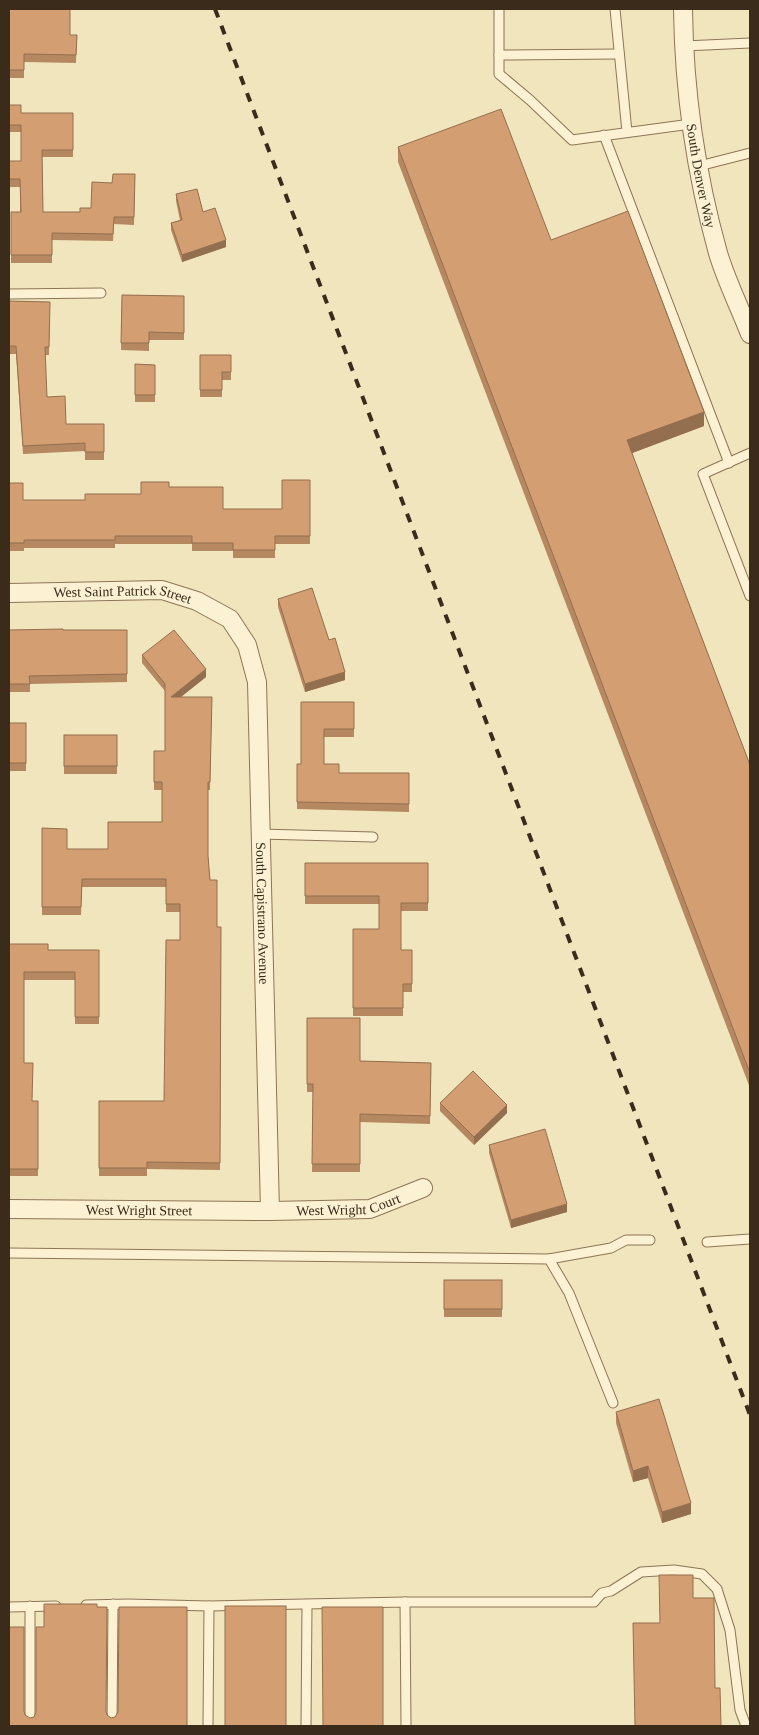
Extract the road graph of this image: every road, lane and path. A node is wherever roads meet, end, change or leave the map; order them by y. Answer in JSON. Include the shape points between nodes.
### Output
{"nodes":[{"id":1,"x":499,"y":9,"type":"edge"},
{"id":2,"x":615,"y":9,"type":"edge"},
{"id":3,"x":683,"y":9,"type":"edge"},
{"id":4,"x":750,"y":43,"type":"edge"},
{"id":5,"x":684,"y":46,"type":"junction"},
{"id":6,"x":620,"y":54,"type":"junction"},
{"id":7,"x":499,"y":55,"type":"junction"},
{"id":8,"x":691,"y":124,"type":"junction"},
{"id":9,"x":627,"y":132,"type":"junction"},
{"id":10,"x":604,"y":135,"type":"junction"},
{"id":11,"x":750,"y":153,"type":"edge"},
{"id":12,"x":699,"y":166,"type":"junction"},
{"id":13,"x":101,"y":293,"type":"dead end"},
{"id":14,"x":9,"y":294,"type":"edge"},
{"id":15,"x":750,"y":334,"type":"edge"},
{"id":16,"x":750,"y":453,"type":"edge"},
{"id":17,"x":729,"y":462,"type":"junction"},
{"id":18,"x":9,"y":593,"type":"edge"},
{"id":19,"x":750,"y":596,"type":"edge"},
{"id":20,"x":230,"y":619,"type":"joint"},
{"id":21,"x":260,"y":834,"type":"junction"},
{"id":22,"x":373,"y":837,"type":"dead end"},
{"id":23,"x":423,"y":1188,"type":"dead end"},
{"id":24,"x":9,"y":1209,"type":"edge"},
{"id":25,"x":270,"y":1211,"type":"junction"},
{"id":26,"x":750,"y":1239,"type":"edge"},
{"id":27,"x":650,"y":1240,"type":"dead end"},
{"id":28,"x":707,"y":1242,"type":"dead end"},
{"id":29,"x":9,"y":1253,"type":"edge"},
{"id":30,"x":549,"y":1259,"type":"junction"},
{"id":31,"x":613,"y":1403,"type":"dead end"},
{"id":32,"x":405,"y":1602,"type":"junction"},
{"id":33,"x":113,"y":1604,"type":"junction"},
{"id":34,"x":307,"y":1605,"type":"junction"},
{"id":35,"x":30,"y":1606,"type":"junction"},
{"id":36,"x":209,"y":1606,"type":"junction"},
{"id":37,"x":9,"y":1607,"type":"edge"},
{"id":38,"x":30,"y":1726,"type":"edge"},
{"id":39,"x":112,"y":1726,"type":"edge"},
{"id":40,"x":208,"y":1726,"type":"edge"},
{"id":41,"x":306,"y":1726,"type":"edge"},
{"id":42,"x":406,"y":1726,"type":"edge"},
{"id":43,"x":746,"y":1726,"type":"edge"}],
"edges":[{"from":1,"to":7,"type":"lane"},
{"from":2,"to":6,"type":"lane"},
{"from":3,"to":5,"type":"street","name":"South Denver Way"},
{"from":4,"to":5,"type":"lane"},
{"from":5,"to":8,"type":"street","name":"South Denver Way"},
{"from":6,"to":7,"type":"lane"},
{"from":6,"to":9,"type":"lane"},
{"from":7,"to":10,"type":"lane","via":[[499,74],[572,140]]},
{"from":8,"to":9,"type":"lane"},
{"from":8,"to":12,"type":"street","name":"South Denver Way"},
{"from":9,"to":10,"type":"lane"},
{"from":10,"to":17,"type":"lane"},
{"from":11,"to":12,"type":"lane"},
{"from":12,"to":15,"type":"street","name":"South Denver Way","via":[[719,254]]},
{"from":13,"to":14,"type":"lane"},
{"from":16,"to":17,"type":"lane"},
{"from":17,"to":19,"type":"lane","via":[[703,474]]},
{"from":18,"to":20,"type":"street","name":"West Saint Patrick Street","via":[[162,590],[197,600]]},
{"from":20,"to":21,"type":"street","name":"South Capistrano Avenue","via":[[247,645],[257,682]]},
{"from":21,"to":22,"type":"lane"},
{"from":21,"to":25,"type":"street","name":"South Capistrano Avenue"},
{"from":23,"to":25,"type":"street","name":"West Wright Court","via":[[370,1209]]},
{"from":24,"to":25,"type":"street","name":"West Wright Street"},
{"from":26,"to":28,"type":"lane"},
{"from":27,"to":30,"type":"lane","via":[[626,1240],[611,1248]]},
{"from":29,"to":30,"type":"lane"},
{"from":30,"to":31,"type":"lane","via":[[569,1292]]},
{"from":32,"to":34,"type":"lane"},
{"from":32,"to":42,"type":"lane"},
{"from":32,"to":43,"type":"lane","via":[[594,1602],[602,1593],[611,1591],[640,1572],[674,1570],[702,1574],[717,1589],[730,1630],[740,1710]]},
{"from":33,"to":35,"type":"lane"},
{"from":33,"to":36,"type":"lane"},
{"from":33,"to":39,"type":"lane"},
{"from":34,"to":36,"type":"lane"},
{"from":34,"to":41,"type":"lane"},
{"from":35,"to":37,"type":"lane"},
{"from":35,"to":38,"type":"lane"},
{"from":36,"to":40,"type":"lane"}]}
